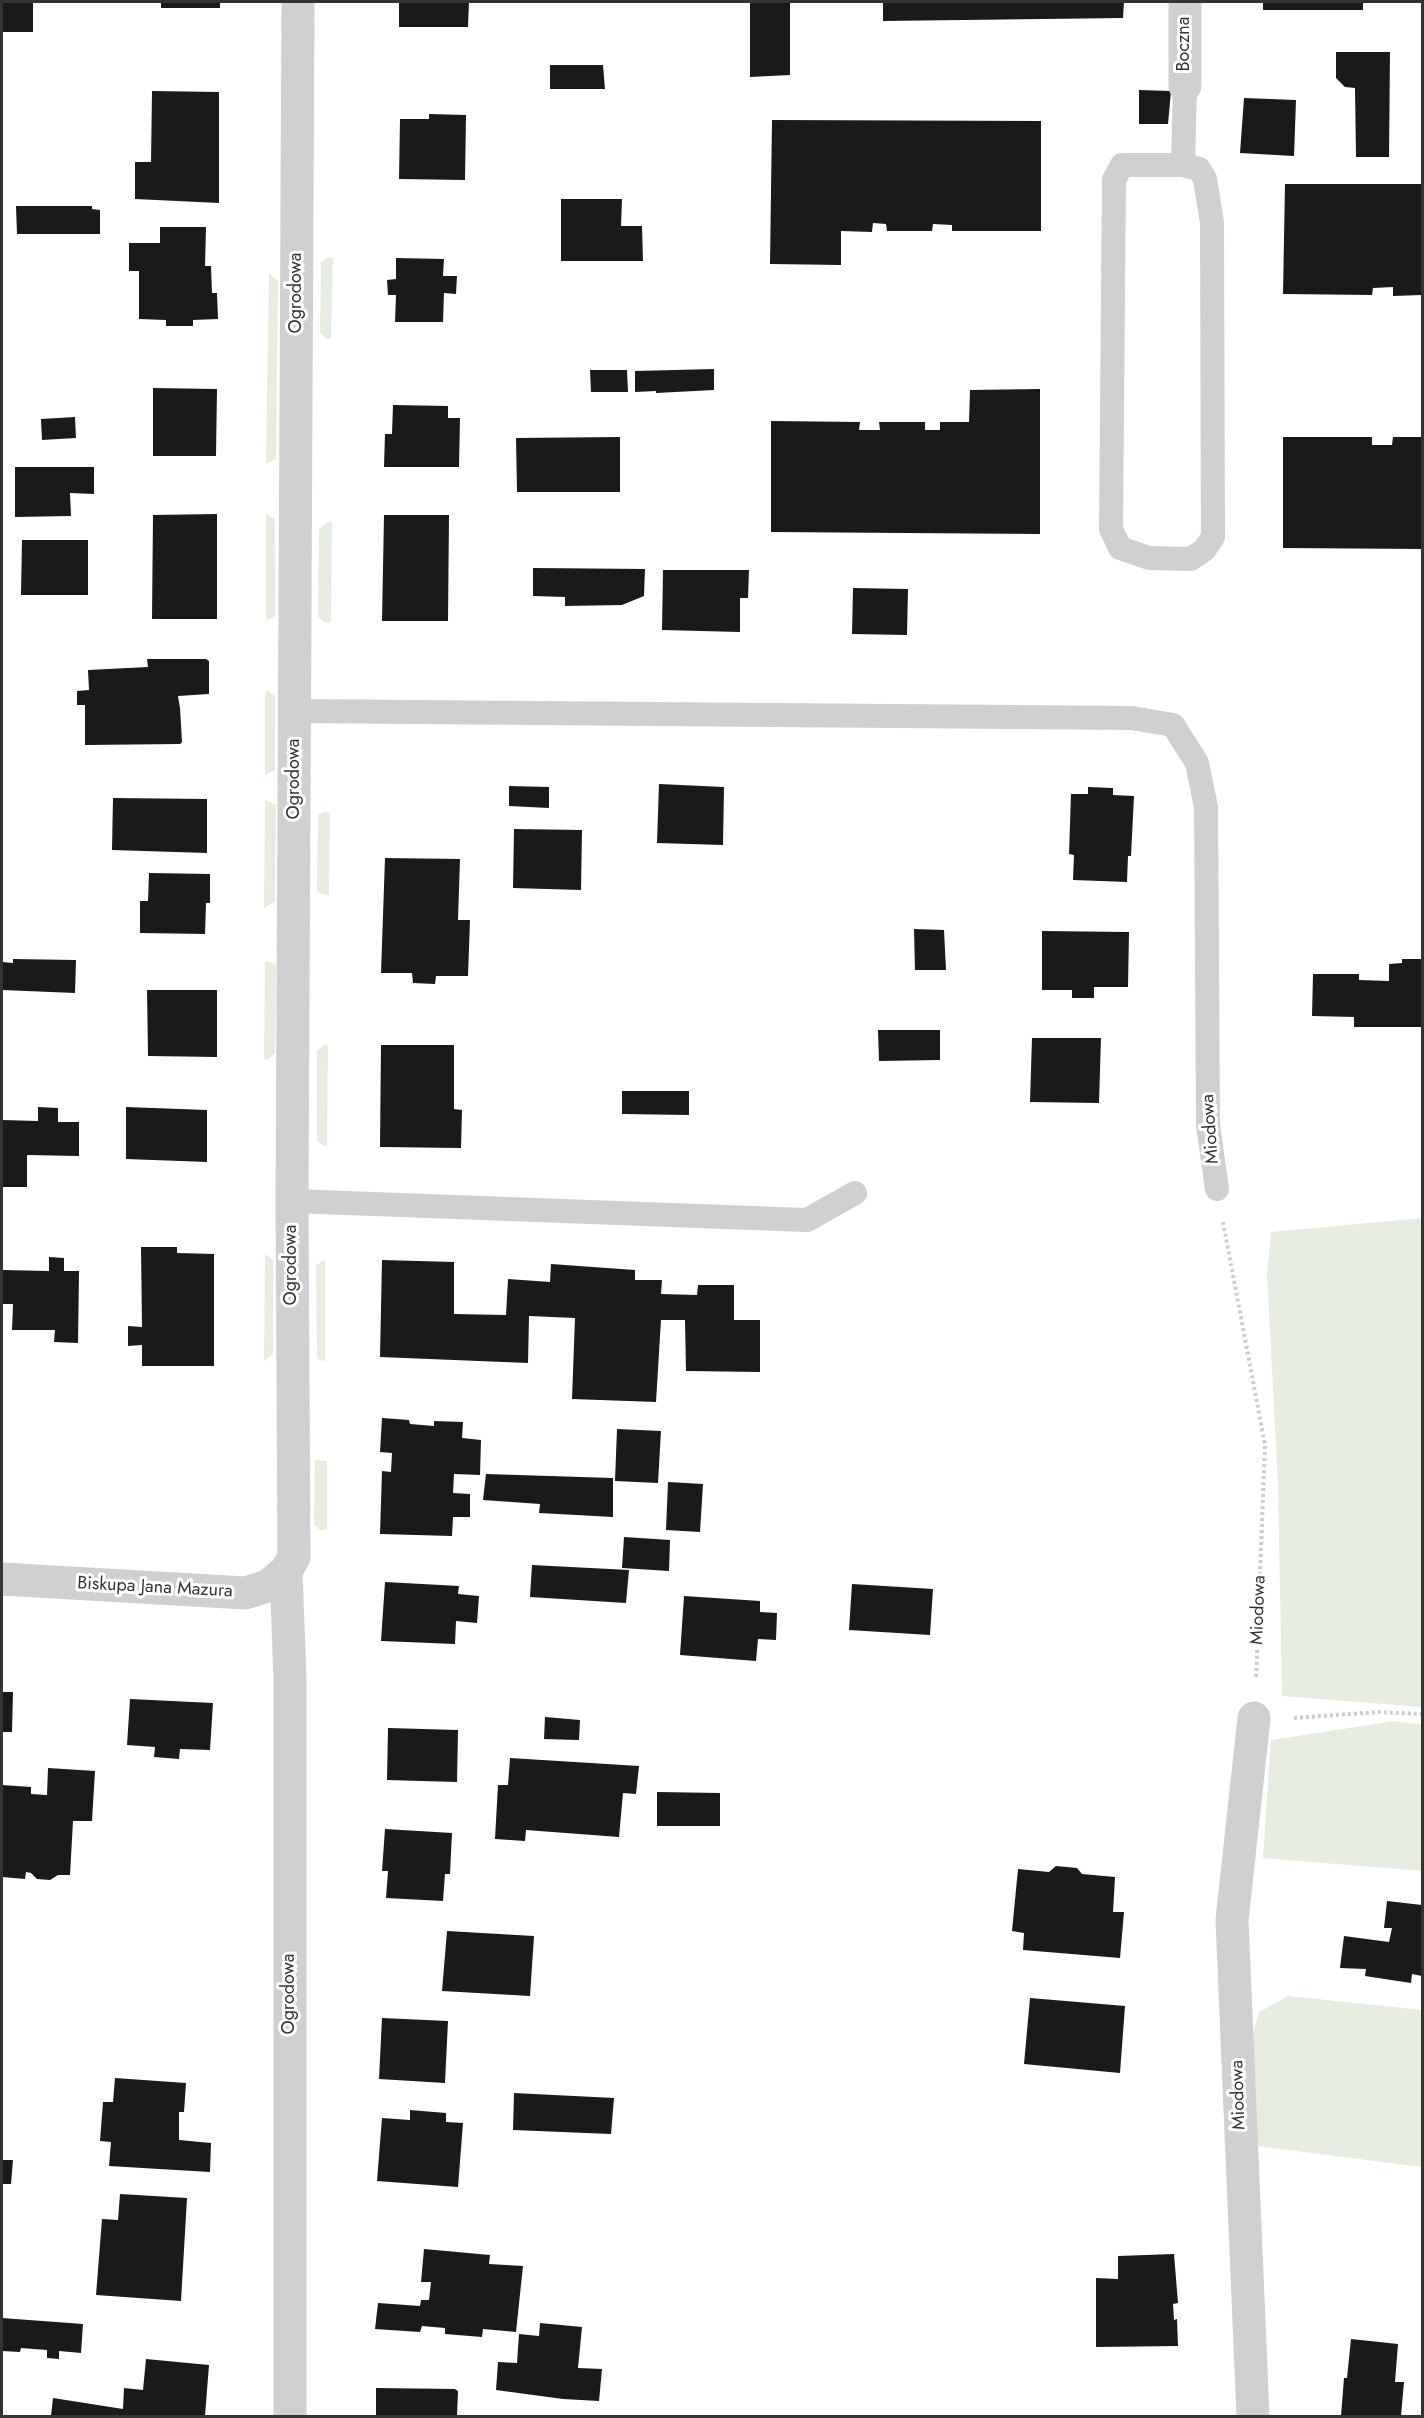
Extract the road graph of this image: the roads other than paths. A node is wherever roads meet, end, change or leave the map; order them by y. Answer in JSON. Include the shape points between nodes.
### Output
{"nodes":[{"id":1,"x":298,"y":2,"type":"edge"},
{"id":2,"x":1185,"y":2,"type":"edge"},
{"id":3,"x":1185,"y":86,"type":"joint"},
{"id":4,"x":1183,"y":165,"type":"junction"},
{"id":5,"x":295,"y":711,"type":"junction"},
{"id":6,"x":1217,"y":1189,"type":"road end"},
{"id":7,"x":855,"y":1194,"type":"dead end"},
{"id":8,"x":292,"y":1201,"type":"junction"},
{"id":9,"x":290,"y":1564,"type":"junction"},
{"id":10,"x":2,"y":1579,"type":"edge"},
{"id":11,"x":1254,"y":1718,"type":"road end"},
{"id":12,"x":290,"y":2416,"type":"edge"},
{"id":13,"x":1252,"y":2416,"type":"edge"}],
"edges":[{"from":1,"to":5,"type":"street","name":"Ogrodowa"},
{"from":2,"to":3,"type":"street","name":"Boczna"},
{"from":3,"to":4,"type":"lane"},
{"from":4,"to":4,"type":"lane","via":[[1122,165],[1114,180],[1111,529],[1120,548],[1149,558],[1191,559],[1213,537],[1212,223],[1205,179],[1199,169]]},
{"from":5,"to":6,"type":"lane","name":"Miodowa","via":[[1132,718],[1173,725],[1197,763],[1206,807],[1208,1125]]},
{"from":5,"to":8,"type":"street","name":"Ogrodowa"},
{"from":7,"to":8,"type":"lane","via":[[807,1220]]},
{"from":8,"to":9,"type":"street","name":"Ogrodowa"},
{"from":9,"to":10,"type":"street","name":"Biskupa Jana Mazura","via":[[268,1586],[244,1593]]},
{"from":9,"to":12,"type":"street","name":"Ogrodowa"},
{"from":11,"to":13,"type":"street","name":"Miodowa","via":[[1232,1920]]}]}
